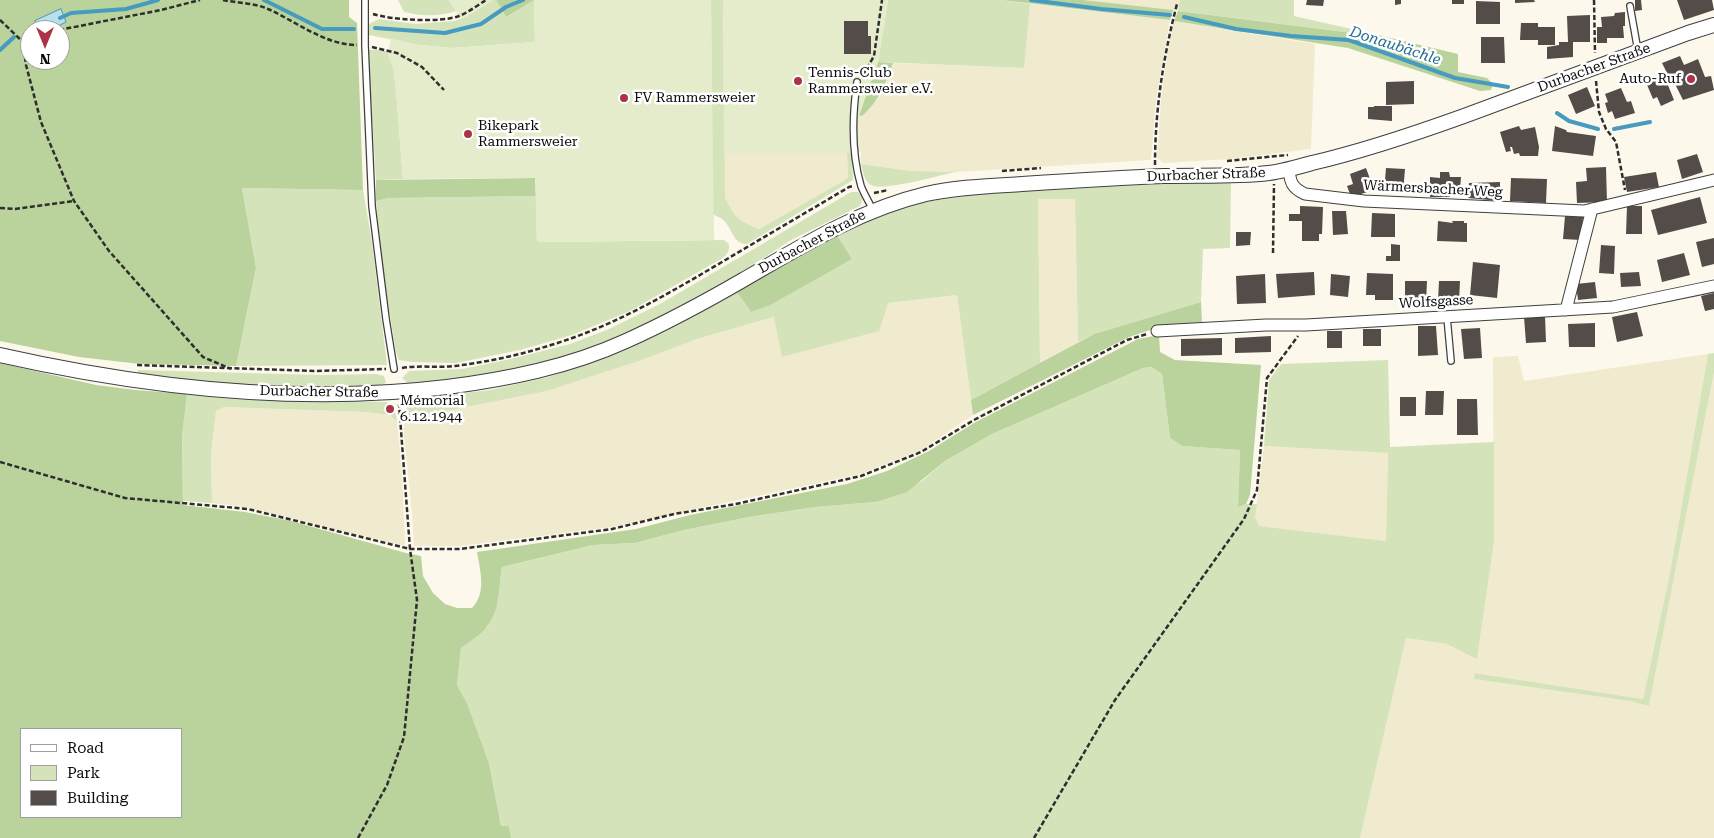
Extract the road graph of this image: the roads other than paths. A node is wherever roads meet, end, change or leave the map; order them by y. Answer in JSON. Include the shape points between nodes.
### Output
{"nodes":[{"id":1,"x":365,"y":0,"type":"edge"},
{"id":2,"x":1630,"y":6,"type":"dead end"},
{"id":3,"x":1714,"y":25,"type":"edge"},
{"id":4,"x":1638,"y":52,"type":"junction"},
{"id":5,"x":857,"y":82,"type":"road end"},
{"id":6,"x":1289,"y":169,"type":"junction"},
{"id":7,"x":1714,"y":180,"type":"edge"},
{"id":8,"x":1592,"y":209,"type":"junction"},
{"id":9,"x":873,"y":210,"type":"junction"},
{"id":10,"x":1714,"y":286,"type":"edge"},
{"id":11,"x":1566,"y":310,"type":"junction"},
{"id":12,"x":1447,"y":317,"type":"junction"},
{"id":13,"x":1158,"y":331,"type":"road end"},
{"id":14,"x":0,"y":355,"type":"edge"},
{"id":15,"x":1451,"y":361,"type":"dead end"},
{"id":16,"x":394,"y":369,"type":"road end"}],
"edges":[{"from":1,"to":16,"type":"lane","via":[[372,206]]},
{"from":2,"to":4,"type":"lane"},
{"from":3,"to":4,"type":"street","name":"Durbacher Straße"},
{"from":4,"to":6,"type":"street","name":"Durbacher Straße","via":[[1423,130],[1343,156]]},
{"from":5,"to":9,"type":"lane","via":[[854,142],[861,186]]},
{"from":6,"to":8,"type":"street","name":"Wärmersbacher Weg","via":[[1292,185],[1305,194],[1364,201]]},
{"from":6,"to":9,"type":"street","name":"Durbacher Straße","via":[[1267,173],[1002,185],[937,192]]},
{"from":7,"to":8,"type":"street","name":"Wärmersbacher Weg"},
{"from":8,"to":11,"type":"street"},
{"from":9,"to":14,"type":"street","name":"Durbacher Straße","via":[[807,242],[683,314],[621,344],[558,366],[496,381],[397,393],[217,390],[132,380]]},
{"from":10,"to":11,"type":"street","name":"Wolfsgasse","via":[[1613,307]]},
{"from":11,"to":12,"type":"street","name":"Wolfsgasse"},
{"from":12,"to":13,"type":"street","name":"Wolfsgasse"},
{"from":12,"to":15,"type":"lane"}]}
